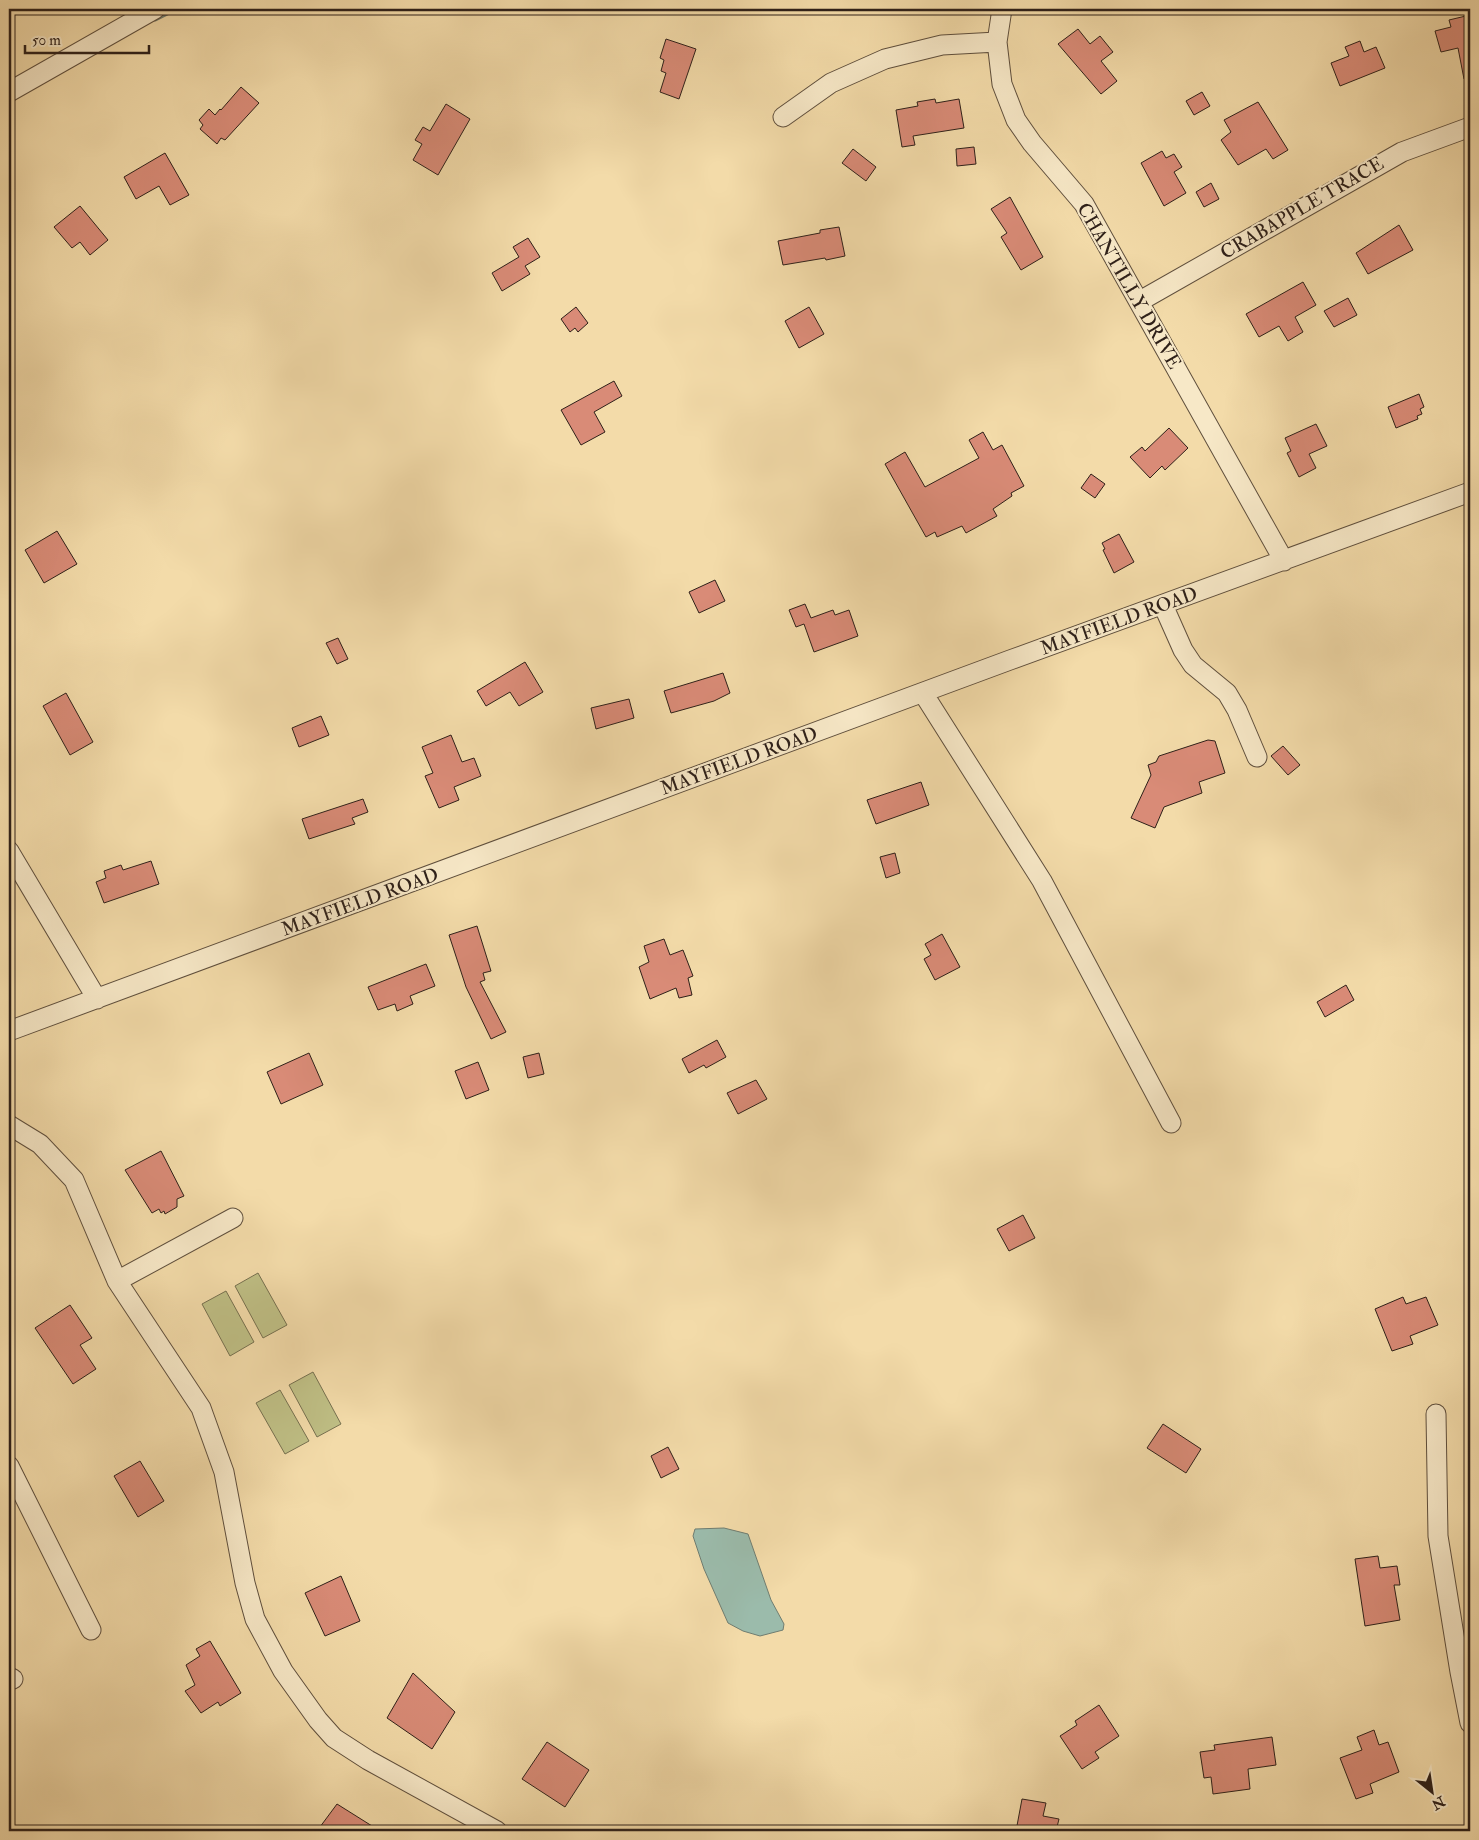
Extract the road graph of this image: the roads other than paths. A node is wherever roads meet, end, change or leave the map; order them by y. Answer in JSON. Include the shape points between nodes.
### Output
{"nodes":[{"id":1,"x":156,"y":9,"type":"edge"},
{"id":2,"x":1002,"y":9,"type":"edge"},
{"id":3,"x":997,"y":42,"type":"junction"},
{"id":4,"x":9,"y":92,"type":"edge"},
{"id":5,"x":783,"y":117,"type":"dead end"},
{"id":6,"x":1470,"y":127,"type":"edge"},
{"id":7,"x":1140,"y":301,"type":"junction"},
{"id":8,"x":1470,"y":492,"type":"edge"},
{"id":9,"x":1284,"y":561,"type":"junction"},
{"id":10,"x":1163,"y":606,"type":"junction"},
{"id":11,"x":923,"y":693,"type":"junction"},
{"id":12,"x":1257,"y":757,"type":"dead end"},
{"id":13,"x":9,"y":851,"type":"edge"},
{"id":14,"x":98,"y":999,"type":"junction"},
{"id":15,"x":9,"y":1031,"type":"edge"},
{"id":16,"x":1171,"y":1123,"type":"dead end"},
{"id":17,"x":9,"y":1125,"type":"edge"},
{"id":18,"x":233,"y":1218,"type":"dead end"},
{"id":19,"x":116,"y":1281,"type":"junction"},
{"id":20,"x":1436,"y":1414,"type":"dead end"},
{"id":21,"x":9,"y":1466,"type":"edge"},
{"id":22,"x":91,"y":1630,"type":"dead end"},
{"id":23,"x":1470,"y":1723,"type":"edge"},
{"id":24,"x":497,"y":1831,"type":"edge"}],
"edges":[{"from":1,"to":4,"type":"street"},
{"from":2,"to":3,"type":"street","name":"CHANTILLY DRIVE"},
{"from":3,"to":5,"type":"street","via":[[942,45],[885,59],[831,83]]},
{"from":3,"to":7,"type":"street","name":"CHANTILLY DRIVE","via":[[1002,84],[1016,120],[1084,204]]},
{"from":6,"to":7,"type":"street","name":"CRABAPPLE TRACE","via":[[1402,152]]},
{"from":7,"to":9,"type":"street","name":"CHANTILLY DRIVE"},
{"from":8,"to":9,"type":"street","name":"MAYFIELD ROAD"},
{"from":9,"to":10,"type":"street","name":"MAYFIELD ROAD"},
{"from":10,"to":11,"type":"street","name":"MAYFIELD ROAD"},
{"from":10,"to":12,"type":"street","via":[[1193,665],[1227,693]]},
{"from":11,"to":14,"type":"street","name":"MAYFIELD ROAD"},
{"from":11,"to":16,"type":"street","via":[[1042,881]]},
{"from":13,"to":14,"type":"street"},
{"from":14,"to":15,"type":"street","name":"MAYFIELD ROAD"},
{"from":17,"to":19,"type":"street","via":[[40,1144],[74,1180]]},
{"from":18,"to":19,"type":"street"},
{"from":19,"to":24,"type":"street","via":[[202,1408],[224,1472],[255,1619],[283,1671],[334,1738]]},
{"from":20,"to":23,"type":"street","via":[[1438,1536]]},
{"from":21,"to":22,"type":"street"}]}
